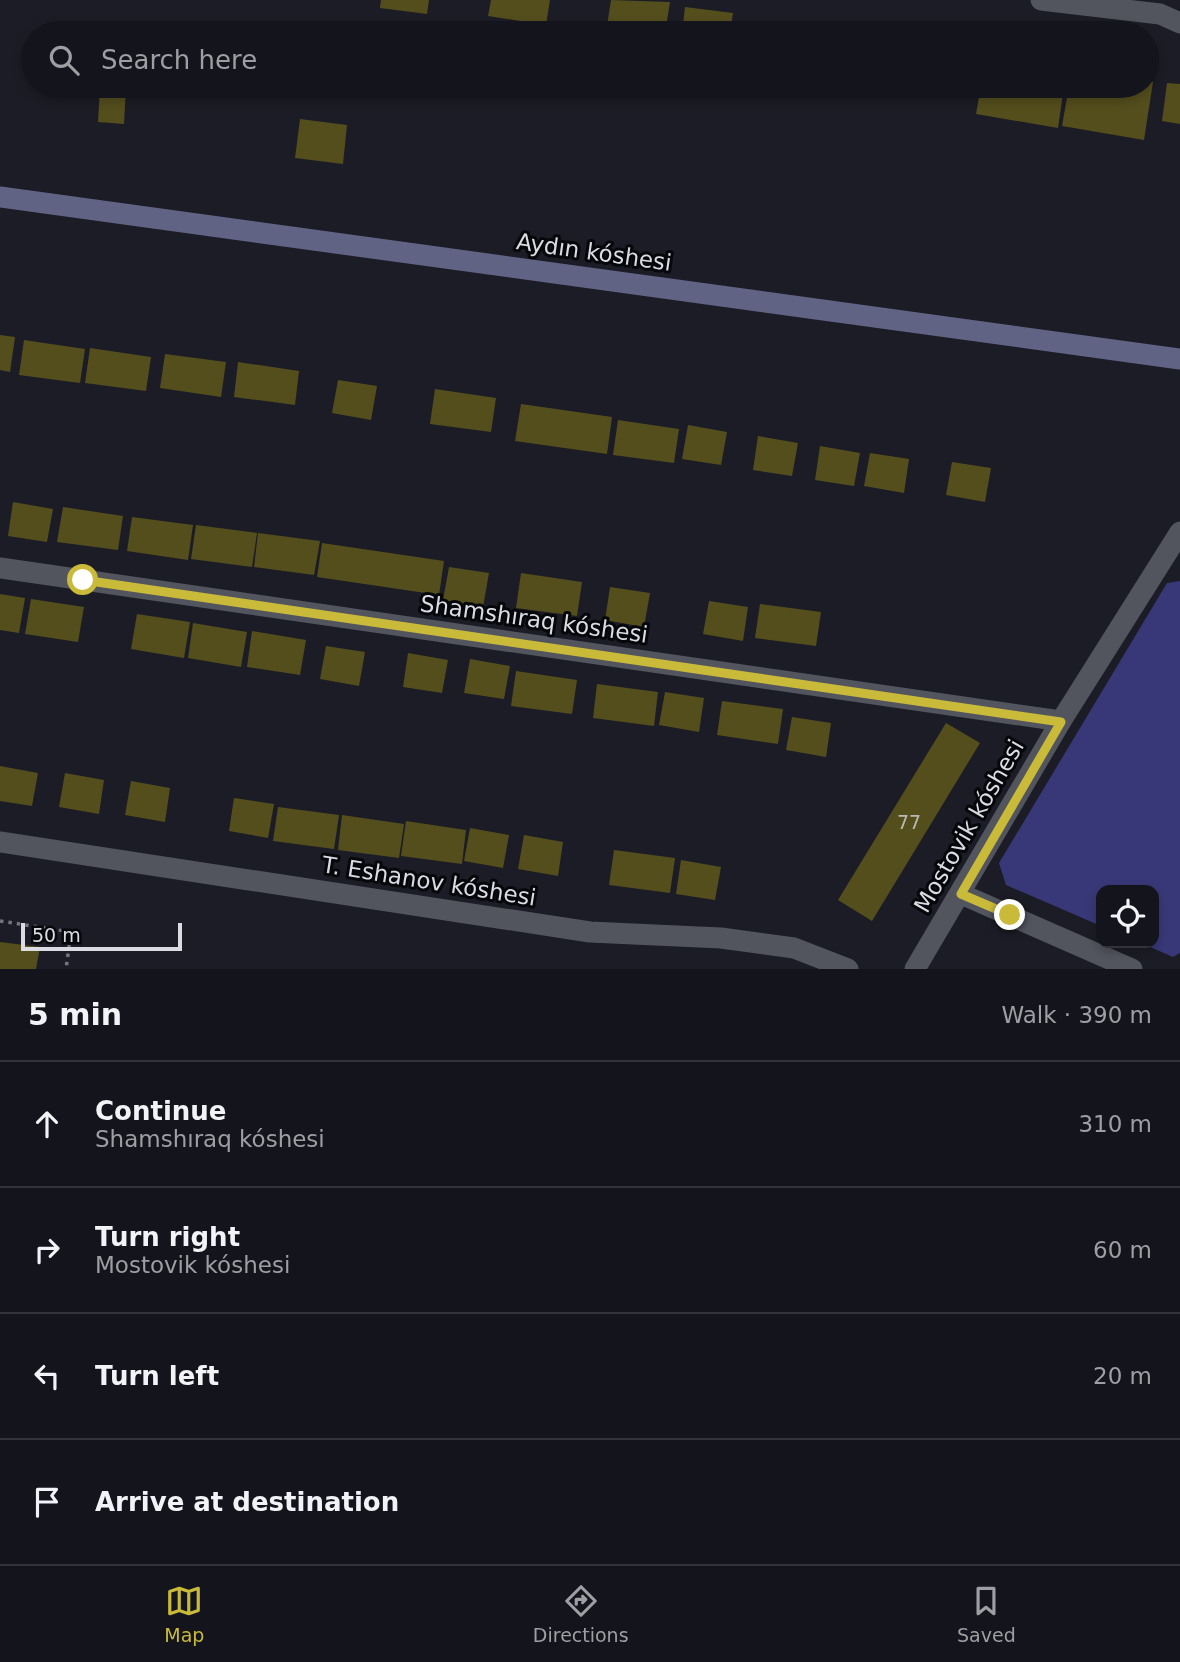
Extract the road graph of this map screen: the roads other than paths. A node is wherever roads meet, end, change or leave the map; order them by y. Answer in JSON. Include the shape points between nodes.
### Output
{"nodes":[{"id":1,"x":1041,"y":0,"type":"edge"},
{"id":2,"x":1180,"y":23,"type":"edge"},
{"id":3,"x":0,"y":197,"type":"edge"},
{"id":4,"x":1180,"y":359,"type":"edge"},
{"id":5,"x":1180,"y":532,"type":"edge"},
{"id":6,"x":0,"y":568,"type":"edge"},
{"id":7,"x":1061,"y":722,"type":"junction"},
{"id":8,"x":0,"y":842,"type":"edge"},
{"id":9,"x":961,"y":894,"type":"junction"},
{"id":10,"x":848,"y":969,"type":"edge"},
{"id":11,"x":915,"y":969,"type":"edge"},
{"id":12,"x":1132,"y":969,"type":"edge"}],
"edges":[{"from":1,"to":2,"type":"street","via":[[1160,14]]},
{"from":3,"to":4,"type":"street","name":"Aydın kóshesi"},
{"from":5,"to":7,"type":"street","name":"Mostovik kóshesi"},
{"from":6,"to":7,"type":"street","name":"Shamshıraq kóshesi"},
{"from":7,"to":9,"type":"street","name":"Mostovik kóshesi"},
{"from":8,"to":10,"type":"street","name":"T. Eshanov kóshesi","via":[[590,932],[721,938],[794,948]]},
{"from":9,"to":11,"type":"street","name":"Mostovik kóshesi"},
{"from":9,"to":12,"type":"street"}]}
